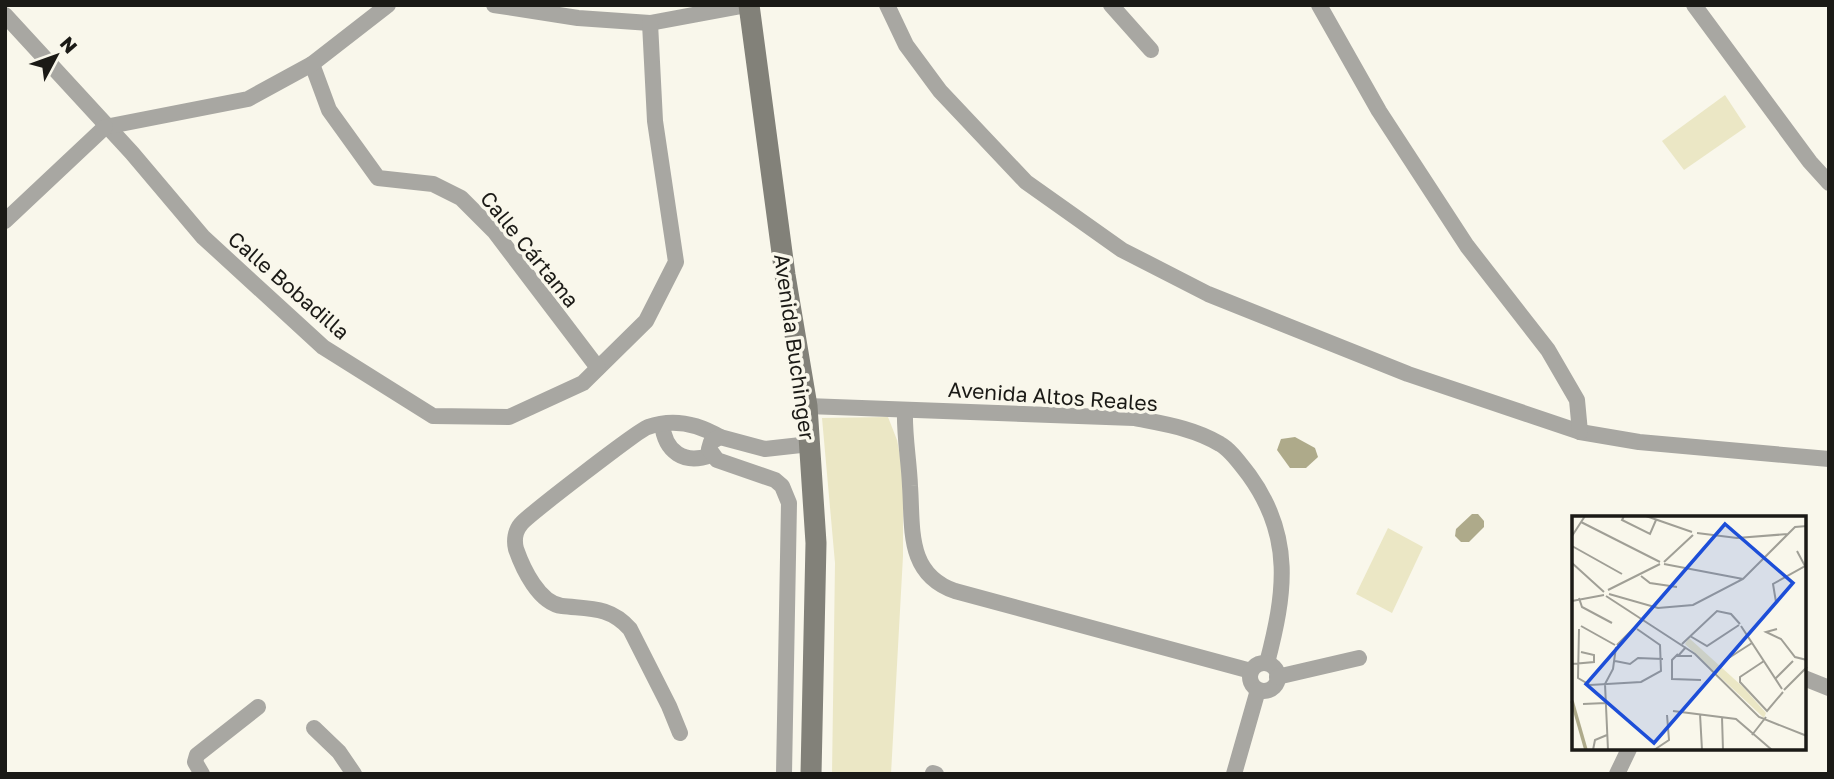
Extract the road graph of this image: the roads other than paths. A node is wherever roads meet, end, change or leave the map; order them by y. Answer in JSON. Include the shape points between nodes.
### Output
{"nodes":[{"id":1,"x":388,"y":5,"type":"edge"},
{"id":2,"x":494,"y":5,"type":"edge"},
{"id":3,"x":748,"y":5,"type":"edge"},
{"id":4,"x":887,"y":5,"type":"edge"},
{"id":5,"x":1111,"y":5,"type":"edge"},
{"id":6,"x":1319,"y":5,"type":"edge"},
{"id":7,"x":1694,"y":5,"type":"edge"},
{"id":8,"x":5,"y":15,"type":"edge"},
{"id":9,"x":650,"y":23,"type":"junction"},
{"id":10,"x":1151,"y":50,"type":"dead end"},
{"id":11,"x":313,"y":64,"type":"junction"},
{"id":12,"x":104,"y":127,"type":"junction"},
{"id":13,"x":1829,"y":183,"type":"edge"},
{"id":14,"x":5,"y":221,"type":"edge"},
{"id":15,"x":597,"y":368,"type":"junction"},
{"id":16,"x":807,"y":406,"type":"junction"},
{"id":17,"x":905,"y":410,"type":"junction"},
{"id":18,"x":662,"y":424,"type":"junction"},
{"id":19,"x":1580,"y":432,"type":"junction"},
{"id":20,"x":720,"y":437,"type":"junction"},
{"id":21,"x":810,"y":444,"type":"junction"},
{"id":22,"x":711,"y":455,"type":"junction"},
{"id":23,"x":1829,"y":459,"type":"edge"},
{"id":24,"x":1359,"y":658,"type":"dead end"},
{"id":25,"x":1267,"y":663,"type":"junction"},
{"id":26,"x":1251,"y":671,"type":"junction"},
{"id":27,"x":1278,"y":677,"type":"junction"},
{"id":28,"x":1806,"y":679,"type":"edge"},
{"id":29,"x":1829,"y":688,"type":"edge"},
{"id":30,"x":1258,"y":690,"type":"junction"},
{"id":31,"x":258,"y":707,"type":"dead end"},
{"id":32,"x":314,"y":729,"type":"dead end"},
{"id":33,"x":680,"y":733,"type":"dead end"},
{"id":34,"x":1628,"y":751,"type":"edge"},
{"id":35,"x":202,"y":774,"type":"edge"},
{"id":36,"x":354,"y":774,"type":"edge"},
{"id":37,"x":784,"y":774,"type":"edge"},
{"id":38,"x":811,"y":774,"type":"edge"},
{"id":39,"x":1234,"y":774,"type":"edge"},
{"id":40,"x":1617,"y":774,"type":"edge"}],
"edges":[{"from":1,"to":11,"type":"street"},
{"from":2,"to":9,"type":"street"},
{"from":3,"to":9,"type":"street"},
{"from":3,"to":16,"type":"street","name":"Avenida Buchinger"},
{"from":4,"to":19,"type":"street","via":[[906,45],[940,91],[1026,183],[1122,250],[1208,294],[1408,374]]},
{"from":5,"to":10,"type":"street"},
{"from":6,"to":19,"type":"street","via":[[1379,111],[1466,246],[1548,350],[1577,400]]},
{"from":7,"to":13,"type":"street"},
{"from":8,"to":12,"type":"street","name":"Calle Bobadilla"},
{"from":9,"to":15,"type":"street","name":"Calle Bobadilla","via":[[655,121],[676,262],[646,321]]},
{"from":11,"to":12,"type":"street","via":[[248,99]]},
{"from":11,"to":15,"type":"street","name":"Calle Cártama","via":[[329,110],[378,178],[433,184],[461,198],[494,231]]},
{"from":12,"to":14,"type":"street"},
{"from":12,"to":15,"type":"street","name":"Calle Bobadilla","via":[[203,237],[323,347],[433,416],[509,417],[583,383]]},
{"from":16,"to":17,"type":"street","name":"Avenida Altos Reales"},
{"from":16,"to":21,"type":"street","name":"Avenida Buchinger"},
{"from":17,"to":25,"type":"street","name":"Avenida Altos Reales","via":[[1134,418],[1185,428],[1223,445],[1266,499],[1282,556],[1283,597]]},
{"from":17,"to":26,"type":"street","via":[[911,537],[921,566],[932,578],[955,591]]},
{"from":18,"to":20,"type":"street","via":[[684,422]]},
{"from":18,"to":22,"type":"street","via":[[671,450],[692,460]]},
{"from":18,"to":33,"type":"street","via":[[629,439],[530,515],[515,536],[524,565],[549,601],[593,607],[630,629]]},
{"from":19,"to":23,"type":"street","via":[[1639,442]]},
{"from":20,"to":21,"type":"street","via":[[765,449]]},
{"from":20,"to":22,"type":"street","via":[[711,442]]},
{"from":21,"to":38,"type":"street","name":"Avenida Buchinger","via":[[816,542]]},
{"from":22,"to":37,"type":"street","via":[[775,480],[787,494]]},
{"from":24,"to":27,"type":"street"},
{"from":25,"to":26,"type":"street"},
{"from":25,"to":27,"type":"street"},
{"from":26,"to":30,"type":"street","via":[[1250,679]]},
{"from":27,"to":30,"type":"street","via":[[1272,688]]},
{"from":28,"to":29,"type":"street"},
{"from":30,"to":39,"type":"street"},
{"from":31,"to":35,"type":"street","via":[[197,755],[195,762]]},
{"from":32,"to":36,"type":"street"},
{"from":34,"to":40,"type":"street"}]}
